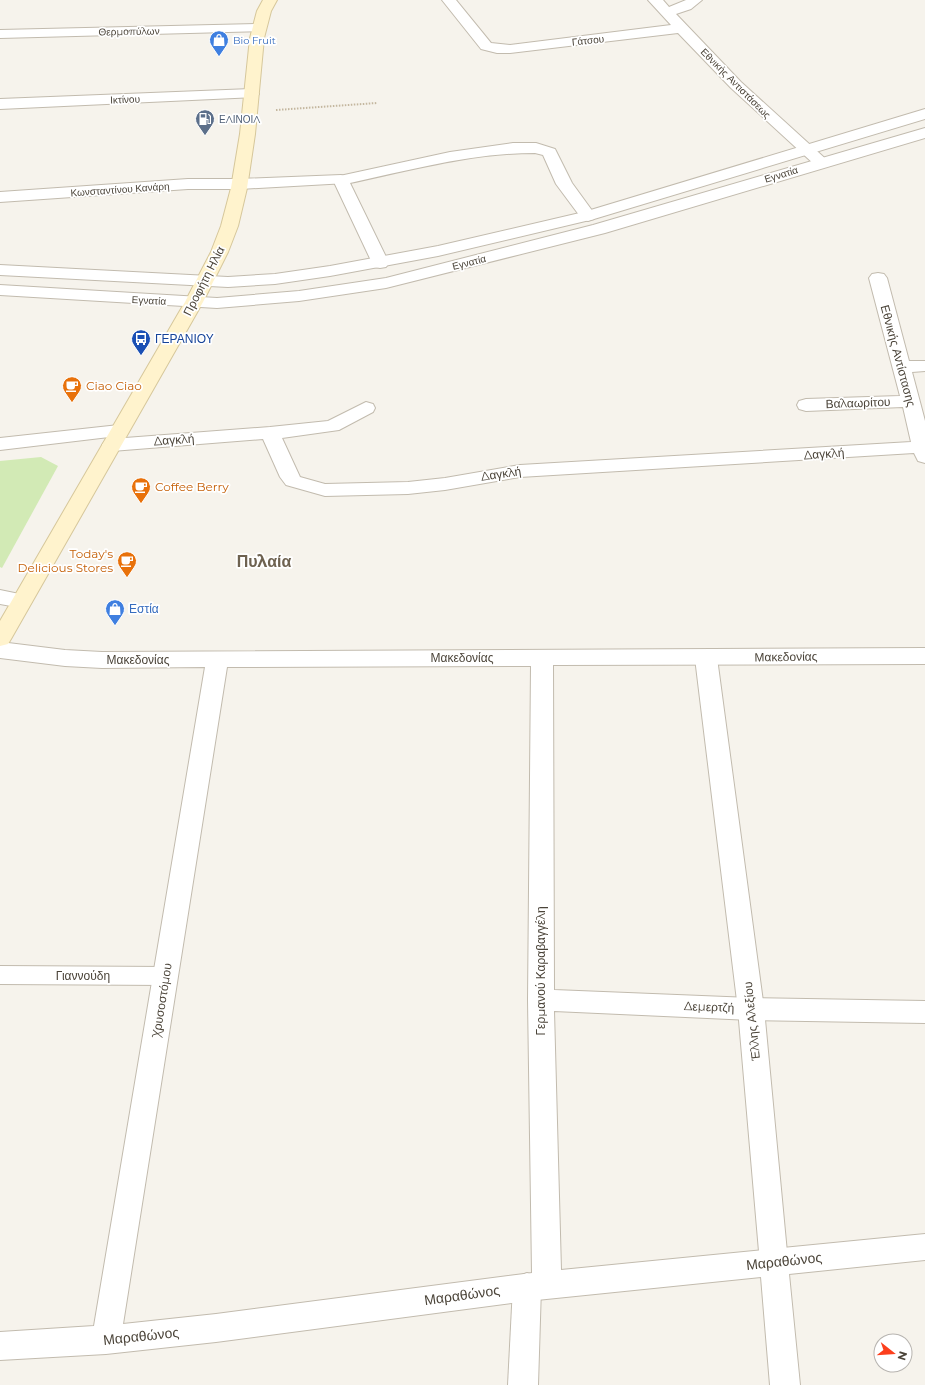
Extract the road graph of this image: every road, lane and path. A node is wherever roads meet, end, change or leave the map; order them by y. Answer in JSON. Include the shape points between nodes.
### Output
{"nodes":[{"id":1,"x":270,"y":0,"type":"edge"},
{"id":2,"x":449,"y":0,"type":"edge"},
{"id":3,"x":655,"y":0,"type":"edge"},
{"id":4,"x":695,"y":0,"type":"edge"},
{"id":5,"x":668,"y":12,"type":"junction"},
{"id":6,"x":259,"y":28,"type":"junction"},
{"id":7,"x":683,"y":28,"type":"junction"},
{"id":8,"x":0,"y":34,"type":"edge"},
{"id":9,"x":251,"y":94,"type":"junction"},
{"id":10,"x":377,"y":103,"type":"dead end"},
{"id":11,"x":0,"y":104,"type":"edge"},
{"id":12,"x":280,"y":110,"type":"dead end"},
{"id":13,"x":925,"y":114,"type":"edge"},
{"id":14,"x":925,"y":132,"type":"edge"},
{"id":15,"x":807,"y":150,"type":"junction"},
{"id":16,"x":821,"y":162,"type":"junction"},
{"id":17,"x":341,"y":180,"type":"junction"},
{"id":18,"x":240,"y":184,"type":"junction"},
{"id":19,"x":0,"y":197,"type":"edge"},
{"id":20,"x":588,"y":216,"type":"junction"},
{"id":21,"x":380,"y":263,"type":"junction"},
{"id":22,"x":0,"y":270,"type":"edge"},
{"id":23,"x":878,"y":278,"type":"dead end"},
{"id":24,"x":206,"y":281,"type":"junction"},
{"id":25,"x":0,"y":290,"type":"edge"},
{"id":26,"x":194,"y":302,"type":"junction"},
{"id":27,"x":925,"y":366,"type":"edge"},
{"id":28,"x":902,"y":367,"type":"junction"},
{"id":29,"x":911,"y":401,"type":"junction"},
{"id":30,"x":806,"y":405,"type":"dead end"},
{"id":31,"x":366,"y":408,"type":"dead end"},
{"id":32,"x":270,"y":433,"type":"junction"},
{"id":33,"x":116,"y":438,"type":"junction"},
{"id":34,"x":0,"y":444,"type":"edge"},
{"id":35,"x":924,"y":452,"type":"edge"},
{"id":36,"x":0,"y":596,"type":"edge"},
{"id":37,"x":22,"y":601,"type":"junction"},
{"id":38,"x":0,"y":638,"type":"edge"},
{"id":39,"x":0,"y":650,"type":"edge"},
{"id":40,"x":925,"y":656,"type":"edge"},
{"id":41,"x":542,"y":657,"type":"junction"},
{"id":42,"x":706,"y":658,"type":"junction"},
{"id":43,"x":217,"y":660,"type":"junction"},
{"id":44,"x":0,"y":975,"type":"edge"},
{"id":45,"x":166,"y":976,"type":"junction"},
{"id":46,"x":541,"y":1000,"type":"junction"},
{"id":47,"x":751,"y":1008,"type":"junction"},
{"id":48,"x":925,"y":1012,"type":"edge"},
{"id":49,"x":925,"y":1247,"type":"edge"},
{"id":50,"x":774,"y":1262,"type":"junction"},
{"id":51,"x":537,"y":1286,"type":"junction"},
{"id":52,"x":106,"y":1340,"type":"junction"},
{"id":53,"x":0,"y":1346,"type":"edge"},
{"id":54,"x":523,"y":1385,"type":"edge"},
{"id":55,"x":785,"y":1385,"type":"edge"}],
"edges":[{"from":1,"to":6,"type":"main road","name":"Προφήτη Ηλία","via":[[261,16]]},
{"from":2,"to":7,"type":"street","name":"Γάτσου","via":[[482,43],[493,49]]},
{"from":3,"to":5,"type":"street","name":"Εθνικής Αντιστάσεως"},
{"from":4,"to":5,"type":"street"},
{"from":5,"to":7,"type":"street","name":"Εθνικής Αντιστάσεως"},
{"from":6,"to":8,"type":"street","name":"Θερμοπύλων"},
{"from":6,"to":9,"type":"main road","name":"Προφήτη Ηλία"},
{"from":7,"to":15,"type":"street","name":"Εθνικής Αντιστάσεως","via":[[732,81]]},
{"from":9,"to":11,"type":"street","name":"Ικτίνου"},
{"from":9,"to":18,"type":"main road","name":"Προφήτη Ηλία"},
{"from":10,"to":12,"type":"path"},
{"from":13,"to":15,"type":"street","name":"Εγνατία"},
{"from":14,"to":16,"type":"street","name":"Εγνατία"},
{"from":15,"to":16,"type":"street","name":"Εθνικής Αντιστάσεως"},
{"from":15,"to":20,"type":"street","name":"Εγνατία"},
{"from":16,"to":26,"type":"street","name":"Εγνατία","via":[[599,229],[386,283],[243,302]]},
{"from":17,"to":18,"type":"street","name":"Κωνσταντίνου Κανάρη"},
{"from":17,"to":20,"type":"street","name":"Κωνσταντίνου Κανάρη","via":[[504,148],[546,150],[564,184]]},
{"from":17,"to":21,"type":"street"},
{"from":18,"to":19,"type":"street","name":"Κωνσταντίνου Κανάρη","via":[[188,184]]},
{"from":18,"to":24,"type":"main road","name":"Προφήτη Ηλία","via":[[228,231]]},
{"from":20,"to":21,"type":"street","name":"Εγνατία"},
{"from":21,"to":24,"type":"street","name":"Εγνατία","via":[[275,279],[243,282]]},
{"from":22,"to":24,"type":"street","name":"Εγνατία"},
{"from":23,"to":28,"type":"street","name":"Εθνικής Αντίστασης"},
{"from":24,"to":26,"type":"main road","name":"Προφήτη Ηλία"},
{"from":25,"to":26,"type":"street","name":"Εγνατία"},
{"from":26,"to":33,"type":"main road","name":"Προφήτη Ηλία"},
{"from":27,"to":28,"type":"street"},
{"from":28,"to":29,"type":"street","name":"Εθνικής Αντίστασης"},
{"from":29,"to":30,"type":"street","name":"Βαλαωρίτου"},
{"from":29,"to":35,"type":"street","name":"Εθνικής Αντίστασης"},
{"from":31,"to":32,"type":"street","via":[[332,426]]},
{"from":32,"to":33,"type":"street","name":"Δαγκλή"},
{"from":32,"to":35,"type":"street","name":"Δαγκλή","via":[[293,481],[325,490],[422,486],[532,470]]},
{"from":33,"to":34,"type":"street","name":"Δαγκλή"},
{"from":33,"to":37,"type":"main road","name":"Προφήτη Ηλία"},
{"from":36,"to":37,"type":"street"},
{"from":37,"to":38,"type":"main road","name":"Προφήτη Ηλία"},
{"from":39,"to":43,"type":"street","name":"Μακεδονίας","via":[[88,660]]},
{"from":40,"to":42,"type":"street","name":"Μακεδονίας"},
{"from":41,"to":42,"type":"street","name":"Μακεδονίας"},
{"from":41,"to":43,"type":"street","name":"Μακεδονίας"},
{"from":41,"to":46,"type":"street","name":"Γερμανού Καραβαγγέλη"},
{"from":42,"to":47,"type":"street","name":"Έλλης Αλεξίου"},
{"from":43,"to":45,"type":"street","name":"Χρυσοστόμου"},
{"from":44,"to":45,"type":"lane","name":"Γιαννούδη"},
{"from":45,"to":52,"type":"street","name":"Χρυσοστόμου"},
{"from":46,"to":47,"type":"street","name":"Δεμερτζή"},
{"from":46,"to":51,"type":"street","name":"Γερμανού Καραβαγγέλη"},
{"from":47,"to":48,"type":"street","name":"Δεμερτζή"},
{"from":47,"to":50,"type":"street","name":"Έλλης Αλεξίου"},
{"from":49,"to":50,"type":"street","name":"Μαραθώνος"},
{"from":50,"to":51,"type":"street","name":"Μαραθώνος"},
{"from":50,"to":55,"type":"street","name":"Έλλης Αλεξίου"},
{"from":51,"to":52,"type":"street","name":"Μαραθώνος"},
{"from":51,"to":54,"type":"street","name":"Γερμανού Καραβαγγέλη"},
{"from":52,"to":53,"type":"street","name":"Μαραθώνος"}]}
